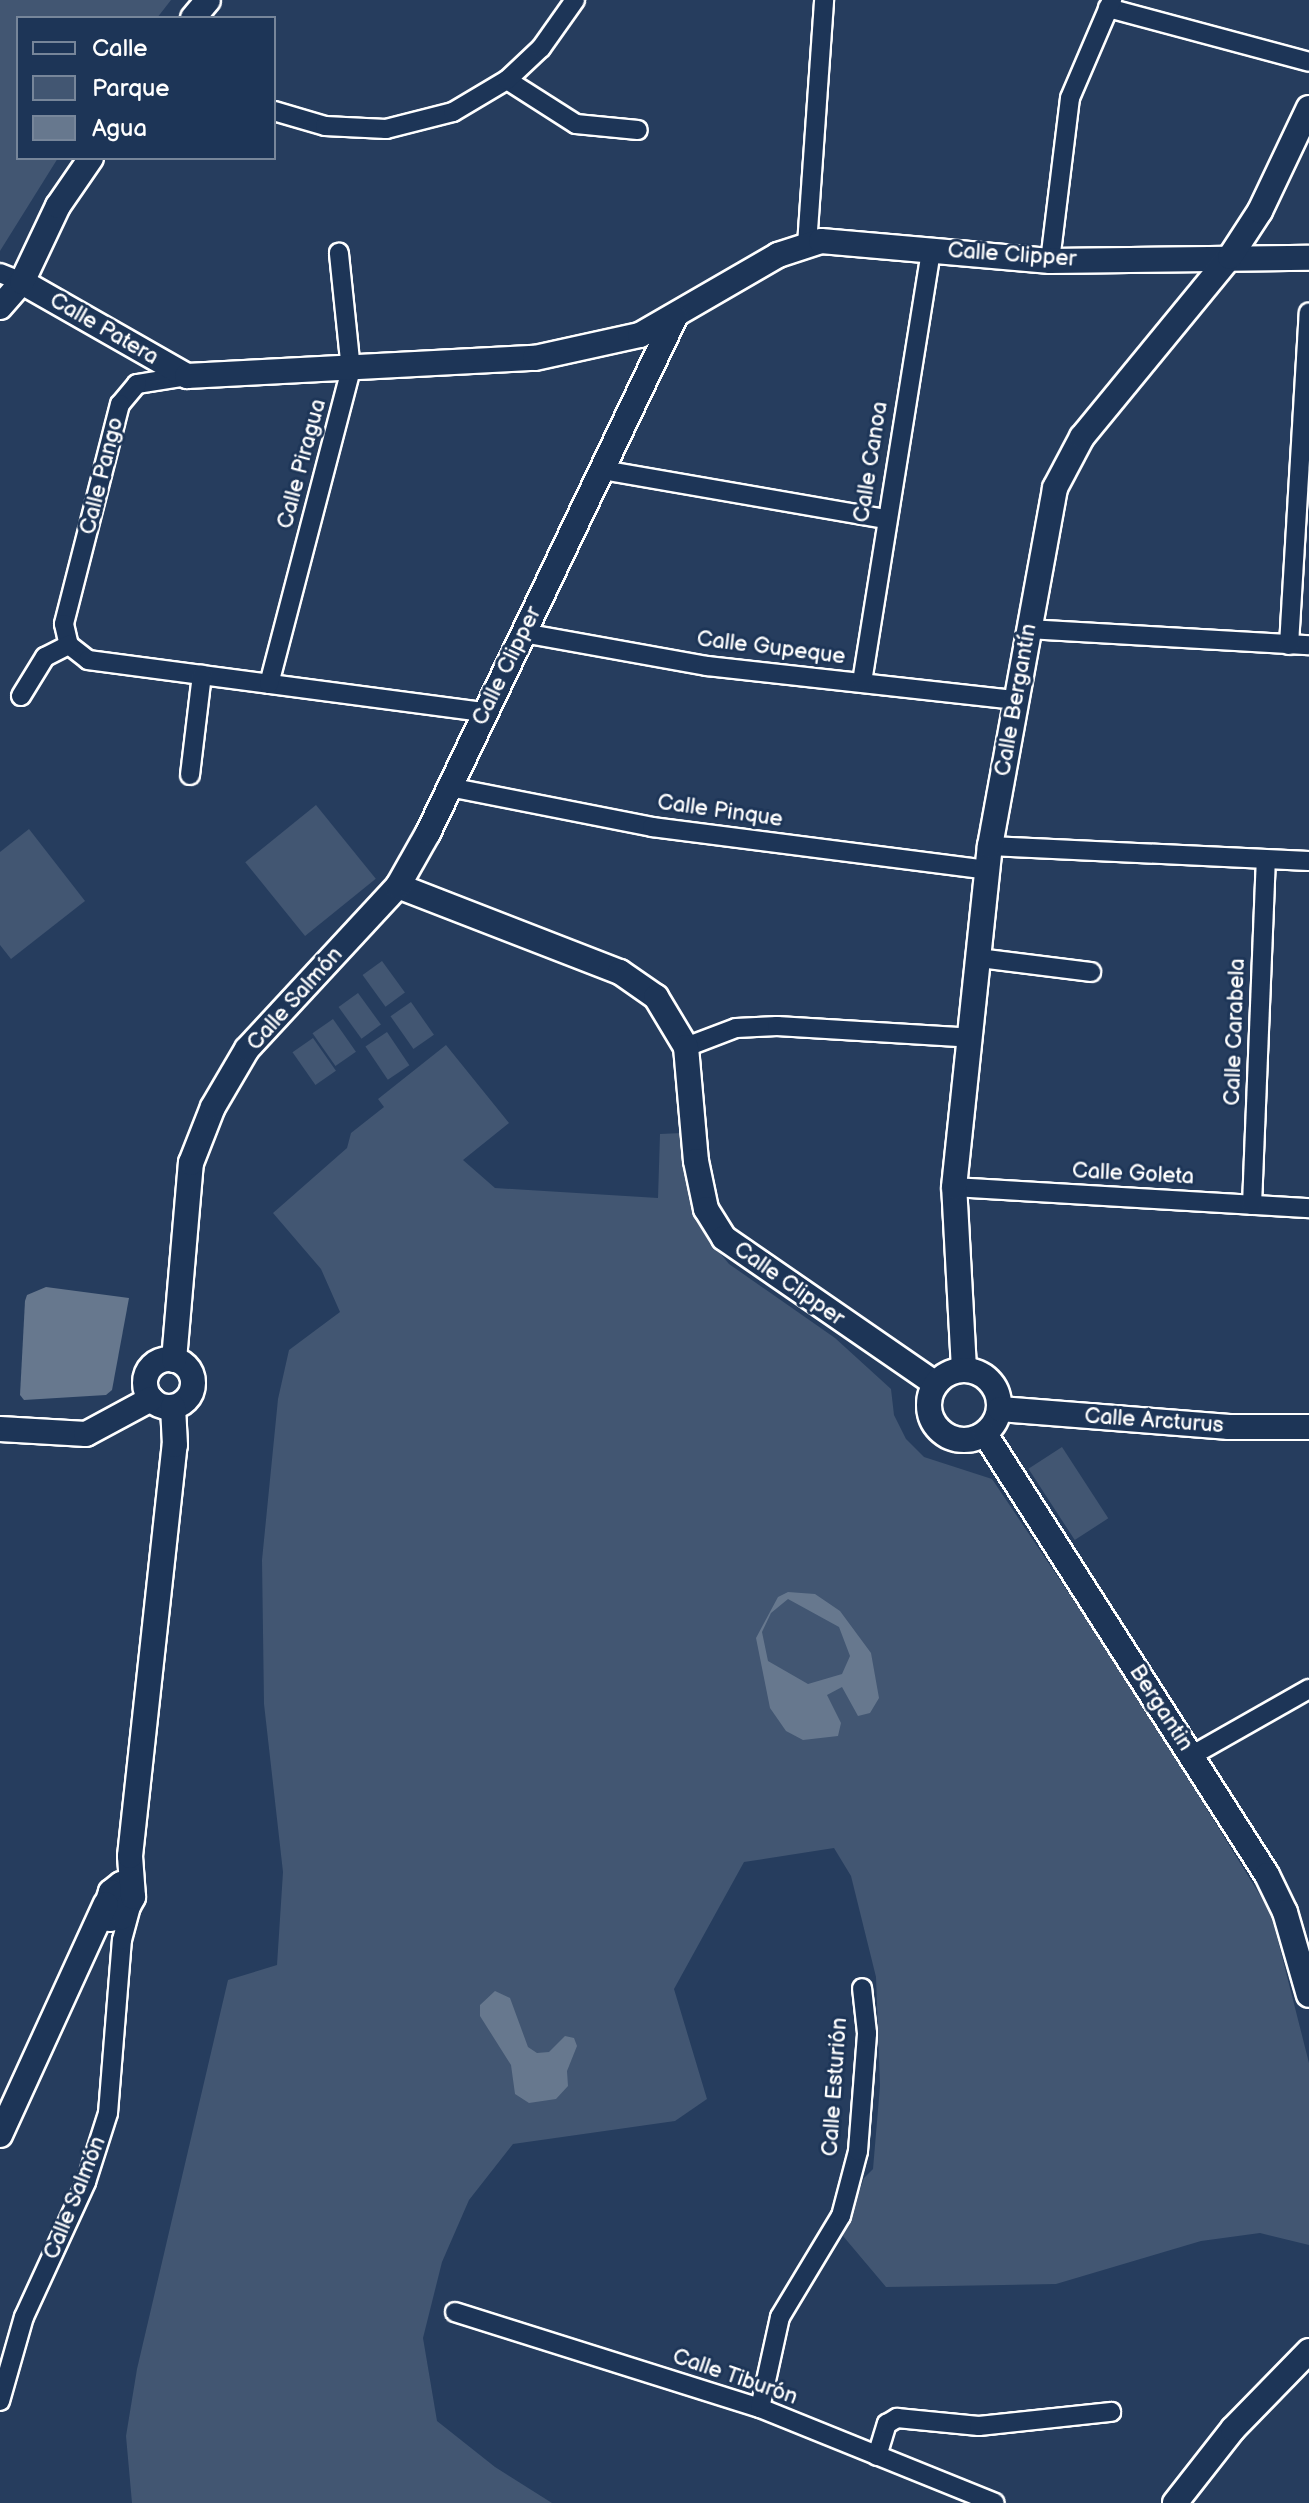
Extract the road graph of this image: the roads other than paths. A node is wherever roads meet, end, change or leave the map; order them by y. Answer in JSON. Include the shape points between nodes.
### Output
{"nodes":[{"id":1,"x":208,"y":0,"type":"edge"},
{"id":2,"x":575,"y":0,"type":"edge"},
{"id":3,"x":824,"y":0,"type":"edge"},
{"id":4,"x":1110,"y":4,"type":"edge"},
{"id":5,"x":195,"y":16,"type":"edge"},
{"id":6,"x":1309,"y":62,"type":"edge"},
{"id":7,"x":507,"y":80,"type":"junction"},
{"id":8,"x":1309,"y":108,"type":"edge"},
{"id":9,"x":276,"y":112,"type":"edge"},
{"id":10,"x":638,"y":130,"type":"dead end"},
{"id":11,"x":90,"y":160,"type":"edge"},
{"id":12,"x":807,"y":245,"type":"junction"},
{"id":13,"x":931,"y":250,"type":"junction"},
{"id":14,"x":339,"y":253,"type":"dead end"},
{"id":15,"x":1230,"y":257,"type":"junction"},
{"id":16,"x":1309,"y":258,"type":"edge"},
{"id":17,"x":1050,"y":261,"type":"junction"},
{"id":18,"x":11,"y":278,"type":"edge"},
{"id":19,"x":0,"y":307,"type":"edge"},
{"id":20,"x":1309,"y":313,"type":"edge"},
{"id":21,"x":675,"y":317,"type":"junction"},
{"id":22,"x":351,"y":370,"type":"junction"},
{"id":23,"x":187,"y":376,"type":"junction"},
{"id":24,"x":602,"y":470,"type":"junction"},
{"id":25,"x":886,"y":519,"type":"junction"},
{"id":26,"x":1028,"y":629,"type":"junction"},
{"id":27,"x":523,"y":633,"type":"junction"},
{"id":28,"x":69,"y":645,"type":"junction"},
{"id":29,"x":1289,"y":645,"type":"junction"},
{"id":30,"x":1309,"y":645,"type":"edge"},
{"id":31,"x":202,"y":675,"type":"junction"},
{"id":32,"x":862,"y":682,"type":"junction"},
{"id":33,"x":269,"y":684,"type":"junction"},
{"id":34,"x":21,"y":696,"type":"dead end"},
{"id":35,"x":1016,"y":700,"type":"junction"},
{"id":36,"x":485,"y":712,"type":"junction"},
{"id":37,"x":190,"y":775,"type":"dead end"},
{"id":38,"x":449,"y":787,"type":"junction"},
{"id":39,"x":989,"y":858,"type":"junction"},
{"id":40,"x":1266,"y":860,"type":"junction"},
{"id":41,"x":1309,"y":861,"type":"edge"},
{"id":42,"x":398,"y":886,"type":"junction"},
{"id":43,"x":979,"y":958,"type":"junction"},
{"id":44,"x":1091,"y":972,"type":"dead end"},
{"id":45,"x":971,"y":1038,"type":"junction"},
{"id":46,"x":686,"y":1047,"type":"junction"},
{"id":47,"x":954,"y":1187,"type":"junction"},
{"id":48,"x":1252,"y":1205,"type":"junction"},
{"id":49,"x":1309,"y":1208,"type":"edge"},
{"id":50,"x":174,"y":1360,"type":"junction"},
{"id":51,"x":964,"y":1369,"type":"junction"},
{"id":52,"x":936,"y":1384,"type":"junction"},
{"id":53,"x":162,"y":1403,"type":"junction"},
{"id":54,"x":1000,"y":1409,"type":"junction"},
{"id":55,"x":1309,"y":1427,"type":"edge"},
{"id":56,"x":0,"y":1429,"type":"edge"},
{"id":57,"x":985,"y":1434,"type":"junction"},
{"id":58,"x":1309,"y":1689,"type":"edge"},
{"id":59,"x":1191,"y":1756,"type":"junction"},
{"id":60,"x":117,"y":1909,"type":"junction"},
{"id":61,"x":1307,"y":1978,"type":"edge"},
{"id":62,"x":862,"y":1988,"type":"dead end"},
{"id":63,"x":0,"y":2135,"type":"edge"},
{"id":64,"x":455,"y":2312,"type":"dead end"},
{"id":65,"x":1309,"y":2351,"type":"edge"},
{"id":66,"x":0,"y":2401,"type":"edge"},
{"id":67,"x":760,"y":2408,"type":"junction"},
{"id":68,"x":1111,"y":2412,"type":"dead end"},
{"id":69,"x":877,"y":2456,"type":"junction"},
{"id":70,"x":948,"y":2484,"type":"junction"},
{"id":71,"x":943,"y":2503,"type":"edge"},
{"id":72,"x":995,"y":2503,"type":"edge"},
{"id":73,"x":1175,"y":2503,"type":"edge"}],
"edges":[{"from":1,"to":5,"type":"street"},
{"from":2,"to":7,"type":"street","via":[[541,48]]},
{"from":3,"to":12,"type":"street"},
{"from":4,"to":6,"type":"street"},
{"from":4,"to":17,"type":"street","via":[[1070,98]]},
{"from":7,"to":9,"type":"street","via":[[453,112],[386,129],[325,126]]},
{"from":7,"to":10,"type":"street","via":[[576,124]]},
{"from":8,"to":15,"type":"street","name":"Calle Bergantín","via":[[1260,211]]},
{"from":11,"to":18,"type":"street"},
{"from":12,"to":13,"type":"street","name":"Calle Clipper","via":[[821,241]]},
{"from":12,"to":21,"type":"street","name":"Calle Clipper","via":[[778,255]]},
{"from":13,"to":17,"type":"street","name":"Calle Clipper"},
{"from":13,"to":25,"type":"street","name":"Calle Canoa"},
{"from":14,"to":22,"type":"street","name":"Calle Piragua"},
{"from":15,"to":16,"type":"street","name":"Calle Clipper"},
{"from":15,"to":17,"type":"street","name":"Calle Clipper"},
{"from":15,"to":26,"type":"street","name":"Calle Bergantín","via":[[1082,437],[1055,488]]},
{"from":18,"to":19,"type":"street"},
{"from":18,"to":23,"type":"street","name":"Calle Patera"},
{"from":20,"to":29,"type":"street"},
{"from":21,"to":22,"type":"street","name":"Calle Pango","via":[[640,335],[535,358]]},
{"from":21,"to":24,"type":"street","name":"Calle Clipper"},
{"from":22,"to":23,"type":"street","name":"Calle Pango"},
{"from":22,"to":33,"type":"street","name":"Calle Piragua"},
{"from":23,"to":28,"type":"street","name":"Calle Pango","via":[[137,384],[120,404],[64,624]]},
{"from":24,"to":25,"type":"street"},
{"from":24,"to":27,"type":"street","name":"Calle Clipper"},
{"from":25,"to":32,"type":"street","name":"Calle Canoa"},
{"from":26,"to":29,"type":"street"},
{"from":26,"to":35,"type":"street","name":"Calle Bergantín"},
{"from":27,"to":32,"type":"street","name":"Calle Gupeque","via":[[707,666]]},
{"from":27,"to":36,"type":"street","name":"Calle Clipper"},
{"from":28,"to":31,"type":"street","via":[[88,660]]},
{"from":28,"to":34,"type":"street","via":[[45,657]]},
{"from":29,"to":30,"type":"street"},
{"from":31,"to":33,"type":"street"},
{"from":31,"to":37,"type":"street"},
{"from":32,"to":35,"type":"street","name":"Calle Gupeque"},
{"from":33,"to":36,"type":"street"},
{"from":35,"to":39,"type":"street","name":"Calle Bergantín"},
{"from":36,"to":38,"type":"street","name":"Calle Clipper"},
{"from":38,"to":39,"type":"street","name":"Calle Pinque","via":[[652,827]]},
{"from":38,"to":42,"type":"street","name":"Calle Clipper"},
{"from":39,"to":40,"type":"street","name":"Calle Pinque"},
{"from":39,"to":43,"type":"street","name":"Calle Bergantín"},
{"from":40,"to":41,"type":"street","name":"Calle Pinque"},
{"from":40,"to":48,"type":"street","name":"Calle Carabela"},
{"from":42,"to":46,"type":"street","name":"Calle Clipper","via":[[620,972],[656,997]]},
{"from":42,"to":50,"type":"street","name":"Calle Salmón","via":[[247,1049],[213,1107],[191,1163]]},
{"from":43,"to":44,"type":"street"},
{"from":43,"to":45,"type":"street","name":"Calle Bergantín"},
{"from":45,"to":46,"type":"street","via":[[777,1026],[736,1028]]},
{"from":45,"to":47,"type":"street","name":"Calle Bergantín"},
{"from":46,"to":52,"type":"street","name":"Calle Clipper","via":[[696,1161],[706,1209],[724,1238]]},
{"from":47,"to":48,"type":"street","name":"Calle Goleta"},
{"from":47,"to":51,"type":"street","name":"Calle Bergantín"},
{"from":48,"to":49,"type":"street","name":"Calle Goleta"},
{"from":50,"to":53,"type":"street","via":[[151,1368],[145,1383]]},
{"from":50,"to":53,"type":"street","via":[[188,1368],[193,1384],[187,1399]]},
{"from":51,"to":52,"type":"street"},
{"from":51,"to":54,"type":"street","via":[[987,1377]]},
{"from":52,"to":57,"type":"street","via":[[929,1405],[936,1425],[964,1440]]},
{"from":53,"to":56,"type":"street","via":[[86,1434]]},
{"from":53,"to":60,"type":"street","via":[[175,1445],[130,1856]]},
{"from":54,"to":55,"type":"street","name":"Calle Arcturus","via":[[1229,1427]]},
{"from":54,"to":57,"type":"street"},
{"from":57,"to":59,"type":"street","name":"Bergantin"},
{"from":58,"to":59,"type":"street"},
{"from":59,"to":61,"type":"street","name":"Bergantin","via":[[1267,1875]]},
{"from":60,"to":63,"type":"street","via":[[92,1937]]},
{"from":60,"to":66,"type":"street","name":"Calle Salmón","via":[[108,2113],[86,2182],[24,2317]]},
{"from":62,"to":67,"type":"street","name":"Calle Esturión","via":[[867,2033],[858,2151],[841,2216],[780,2317]]},
{"from":64,"to":67,"type":"street","name":"Calle Tiburón"},
{"from":65,"to":73,"type":"street","via":[[1233,2429]]},
{"from":67,"to":69,"type":"street","name":"Calle Tiburón"},
{"from":68,"to":69,"type":"street","via":[[979,2426],[897,2418],[887,2424]]},
{"from":69,"to":70,"type":"street","name":"Calle Tiburón"},
{"from":70,"to":71,"type":"street"},
{"from":70,"to":72,"type":"street","name":"Calle Tiburón"}]}
